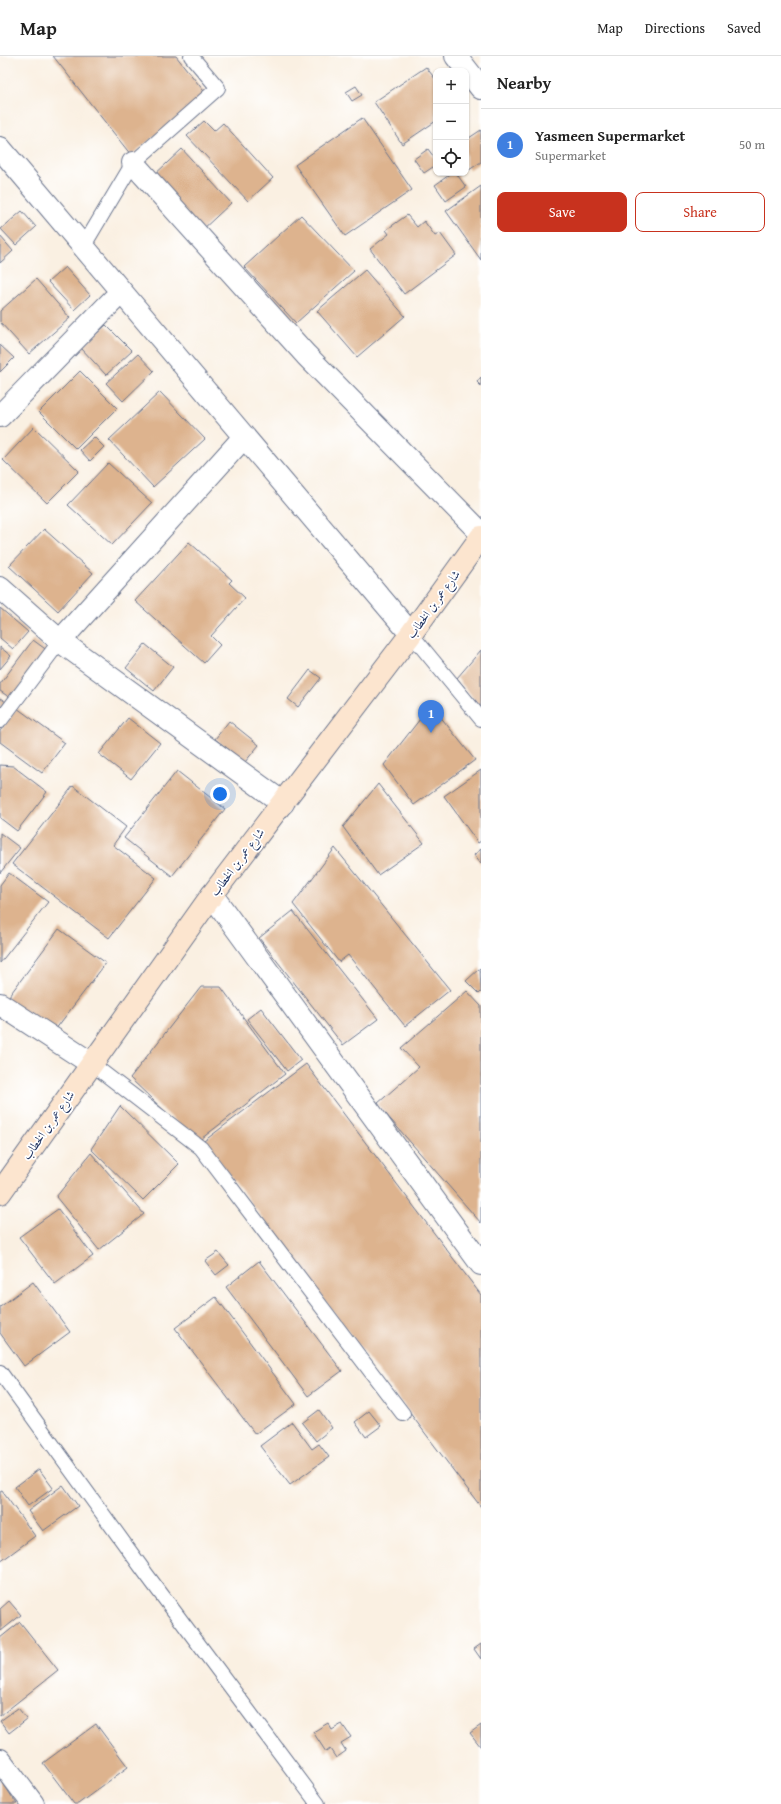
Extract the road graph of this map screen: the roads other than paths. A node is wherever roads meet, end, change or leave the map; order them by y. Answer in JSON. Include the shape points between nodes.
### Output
{"nodes":[{"id":1,"x":191,"y":56,"type":"edge"},
{"id":2,"x":456,"y":56,"type":"edge"},
{"id":3,"x":481,"y":88,"type":"edge"},
{"id":4,"x":0,"y":148,"type":"edge"},
{"id":5,"x":133,"y":163,"type":"junction"},
{"id":6,"x":83,"y":247,"type":"junction"},
{"id":7,"x":121,"y":292,"type":"junction"},
{"id":8,"x":0,"y":416,"type":"edge"},
{"id":9,"x":244,"y":437,"type":"junction"},
{"id":10,"x":481,"y":533,"type":"edge"},
{"id":11,"x":481,"y":536,"type":"edge"},
{"id":12,"x":0,"y":588,"type":"edge"},
{"id":13,"x":411,"y":634,"type":"junction"},
{"id":14,"x":60,"y":641,"type":"junction"},
{"id":15,"x":481,"y":719,"type":"edge"},
{"id":16,"x":0,"y":721,"type":"edge"},
{"id":17,"x":283,"y":803,"type":"junction"},
{"id":18,"x":212,"y":896,"type":"junction"},
{"id":19,"x":0,"y":1004,"type":"edge"},
{"id":20,"x":92,"y":1064,"type":"junction"},
{"id":21,"x":0,"y":1193,"type":"edge"},
{"id":22,"x":481,"y":1264,"type":"edge"},
{"id":23,"x":0,"y":1372,"type":"edge"},
{"id":24,"x":403,"y":1414,"type":"dead end"},
{"id":25,"x":0,"y":1760,"type":"edge"},
{"id":26,"x":33,"y":1804,"type":"edge"},
{"id":27,"x":318,"y":1804,"type":"edge"}],
"edges":[{"from":1,"to":5,"type":"lane","via":[[218,88]]},
{"from":2,"to":3,"type":"street"},
{"from":4,"to":6,"type":"street"},
{"from":5,"to":6,"type":"lane"},
{"from":5,"to":10,"type":"street","via":[[306,356]]},
{"from":6,"to":7,"type":"street"},
{"from":7,"to":8,"type":"street"},
{"from":7,"to":9,"type":"street"},
{"from":9,"to":13,"type":"street"},
{"from":9,"to":14,"type":"street"},
{"from":11,"to":13,"type":"main road","name":"شارع عمر بن الخطاب"},
{"from":12,"to":14,"type":"street"},
{"from":13,"to":15,"type":"lane"},
{"from":13,"to":17,"type":"main road","name":"شارع عمر بن الخطاب"},
{"from":14,"to":16,"type":"lane"},
{"from":14,"to":17,"type":"street"},
{"from":17,"to":18,"type":"main road","name":"شارع عمر بن الخطاب"},
{"from":18,"to":20,"type":"main road","name":"شارع عمر بن الخطاب"},
{"from":18,"to":22,"type":"street"},
{"from":19,"to":20,"type":"street"},
{"from":20,"to":21,"type":"main road","name":"شارع عمر بن الخطاب"},
{"from":20,"to":24,"type":"lane","via":[[201,1148]]},
{"from":23,"to":27,"type":"lane"},
{"from":25,"to":26,"type":"street"}]}
